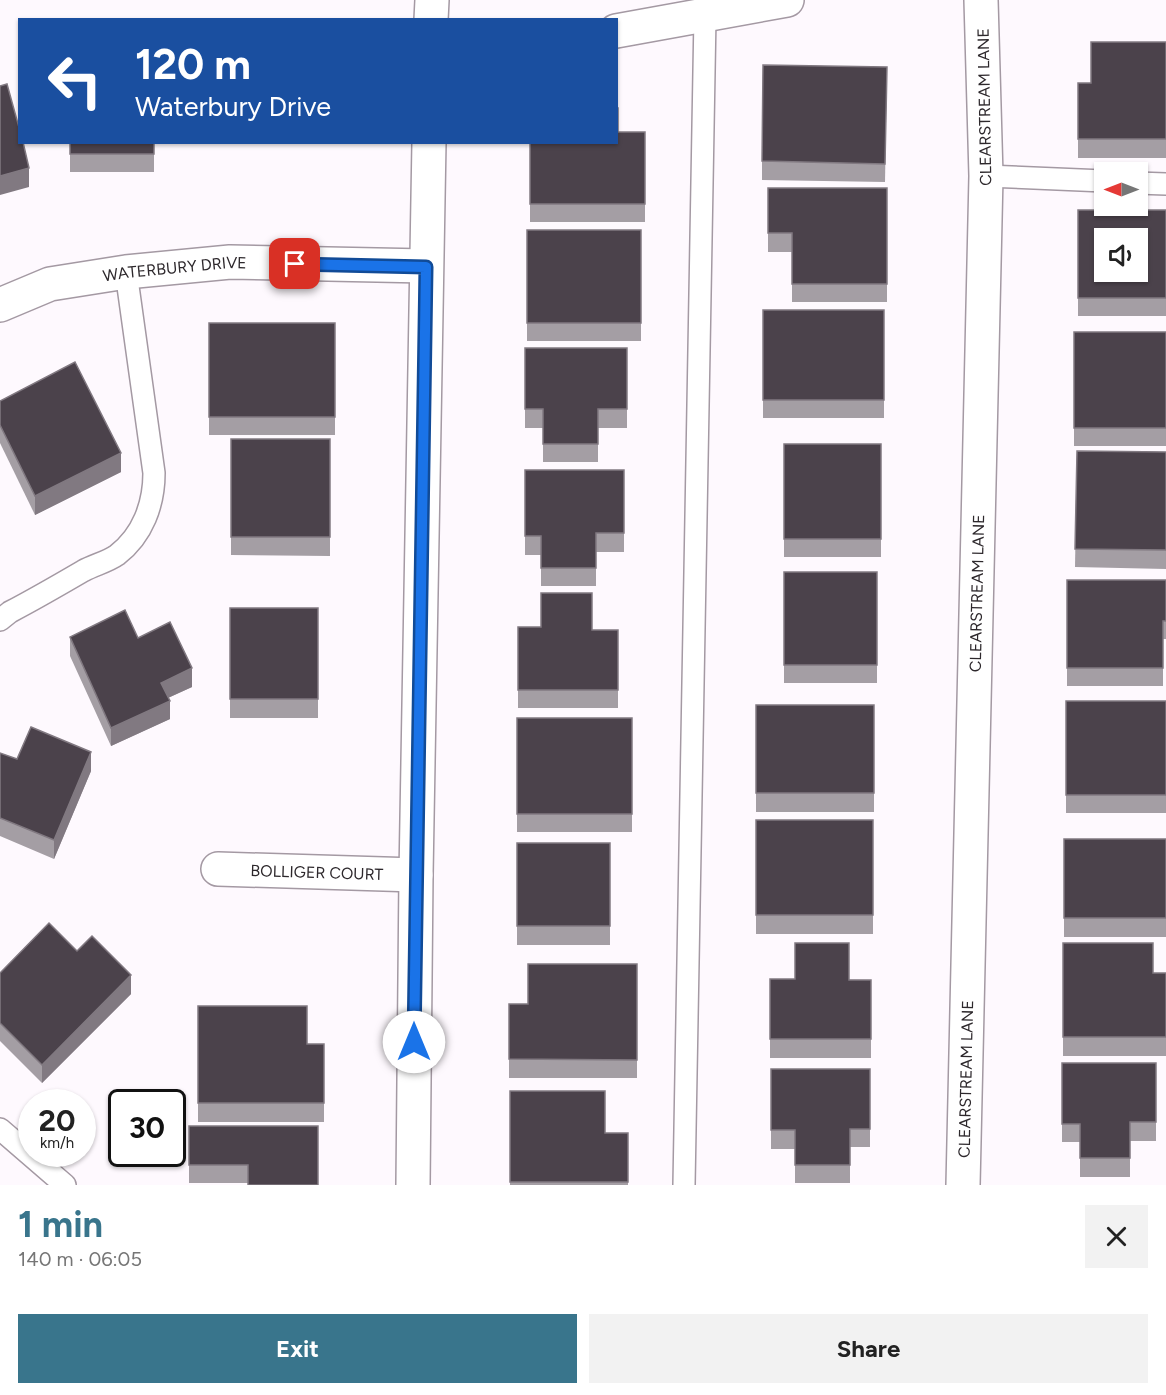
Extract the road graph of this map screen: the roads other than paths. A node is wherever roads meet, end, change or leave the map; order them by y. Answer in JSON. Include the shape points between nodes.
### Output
{"nodes":[{"id":1,"x":432,"y":0,"type":"edge"},
{"id":2,"x":787,"y":0,"type":"edge"},
{"id":3,"x":981,"y":0,"type":"edge"},
{"id":4,"x":705,"y":16,"type":"junction"},
{"id":5,"x":431,"y":18,"type":"edge"},
{"id":6,"x":618,"y":31,"type":"edge"},
{"id":7,"x":429,"y":144,"type":"edge"},
{"id":8,"x":986,"y":176,"type":"junction"},
{"id":9,"x":1094,"y":181,"type":"edge"},
{"id":10,"x":1148,"y":183,"type":"edge"},
{"id":11,"x":1166,"y":184,"type":"edge"},
{"id":12,"x":426,"y":267,"type":"junction"},
{"id":13,"x":126,"y":272,"type":"junction"},
{"id":14,"x":0,"y":305,"type":"edge"},
{"id":15,"x":0,"y":620,"type":"edge"},
{"id":16,"x":218,"y":869,"type":"dead end"},
{"id":17,"x":416,"y":875,"type":"junction"},
{"id":18,"x":0,"y":1129,"type":"edge"},
{"id":19,"x":65,"y":1185,"type":"edge"},
{"id":20,"x":413,"y":1185,"type":"edge"},
{"id":21,"x":684,"y":1185,"type":"edge"},
{"id":22,"x":963,"y":1185,"type":"edge"}],
"edges":[{"from":1,"to":5,"type":"street"},
{"from":2,"to":4,"type":"street"},
{"from":3,"to":8,"type":"street","name":"CLEARSTREAM LANE"},
{"from":4,"to":6,"type":"street"},
{"from":4,"to":21,"type":"lane"},
{"from":7,"to":12,"type":"street"},
{"from":8,"to":9,"type":"lane"},
{"from":8,"to":22,"type":"street","name":"CLEARSTREAM LANE"},
{"from":10,"to":11,"type":"lane"},
{"from":12,"to":13,"type":"street","name":"WATERBURY DRIVE","via":[[230,262]]},
{"from":12,"to":17,"type":"street"},
{"from":13,"to":14,"type":"street","name":"WATERBURY DRIVE","via":[[50,284]]},
{"from":13,"to":15,"type":"lane","via":[[154,473],[146,518],[132,541],[116,556]]},
{"from":16,"to":17,"type":"street","name":"BOLLIGER COURT"},
{"from":17,"to":20,"type":"street"},
{"from":18,"to":19,"type":"lane"}]}
